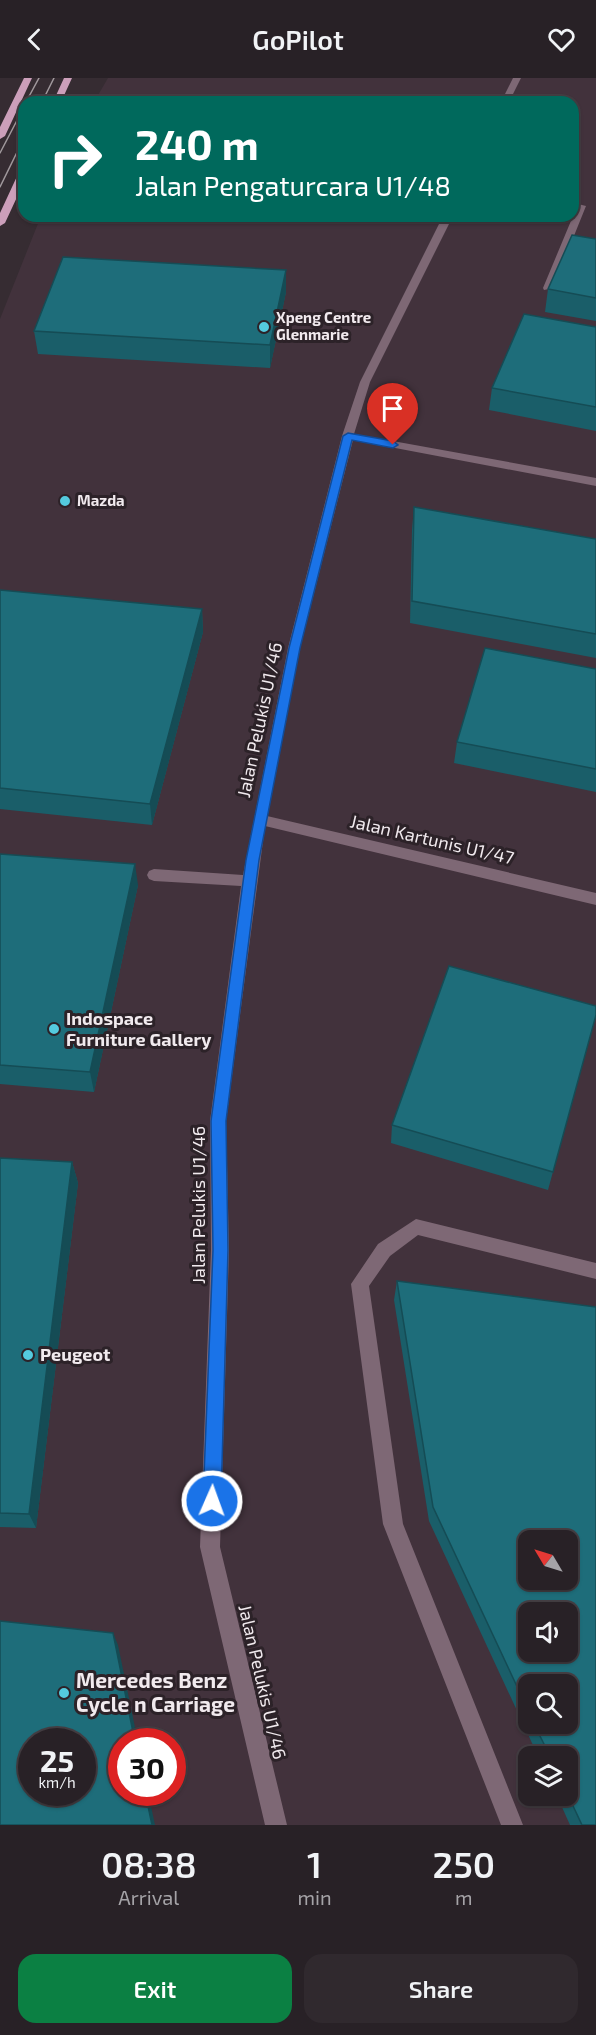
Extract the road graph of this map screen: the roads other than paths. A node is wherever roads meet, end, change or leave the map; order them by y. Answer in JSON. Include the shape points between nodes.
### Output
{"nodes":[{"id":1,"x":28,"y":78,"type":"edge"},
{"id":2,"x":68,"y":78,"type":"edge"},
{"id":3,"x":517,"y":78,"type":"edge"},
{"id":4,"x":19,"y":96,"type":"edge"},
{"id":5,"x":60,"y":96,"type":"edge"},
{"id":6,"x":508,"y":96,"type":"edge"},
{"id":7,"x":18,"y":98,"type":"edge"},
{"id":8,"x":0,"y":134,"type":"edge"},
{"id":9,"x":18,"y":185,"type":"edge"},
{"id":10,"x":445,"y":222,"type":"edge"},
{"id":11,"x":575,"y":222,"type":"edge"},
{"id":12,"x":0,"y":224,"type":"edge"},
{"id":13,"x":548,"y":288,"type":"edge"},
{"id":14,"x":348,"y":436,"type":"junction"},
{"id":15,"x":596,"y":482,"type":"edge"},
{"id":16,"x":259,"y":819,"type":"junction"},
{"id":17,"x":154,"y":875,"type":"dead end"},
{"id":18,"x":249,"y":881,"type":"junction"},
{"id":19,"x":596,"y":899,"type":"edge"},
{"id":20,"x":596,"y":1271,"type":"edge"},
{"id":21,"x":276,"y":1825,"type":"edge"},
{"id":22,"x":512,"y":1825,"type":"edge"}],
"edges":[{"from":1,"to":4,"type":"main road"},
{"from":2,"to":5,"type":"main road"},
{"from":3,"to":6,"type":"street"},
{"from":7,"to":8,"type":"main road"},
{"from":9,"to":12,"type":"main road"},
{"from":10,"to":14,"type":"street","name":"Jalan Pelukis U1/46","via":[[365,382]]},
{"from":11,"to":13,"type":"street"},
{"from":14,"to":15,"type":"street"},
{"from":14,"to":16,"type":"street","name":"Jalan Pelukis U1/46","via":[[294,648]]},
{"from":16,"to":18,"type":"street","name":"Jalan Pelukis U1/46"},
{"from":16,"to":19,"type":"street","name":"Jalan Kartunis U1/47"},
{"from":17,"to":18,"type":"street"},
{"from":18,"to":21,"type":"street","name":"Jalan Pelukis U1/46","via":[[218,1121],[220,1250],[210,1547]]},
{"from":20,"to":22,"type":"street","via":[[416,1227],[384,1250],[360,1284],[393,1524]]}]}
